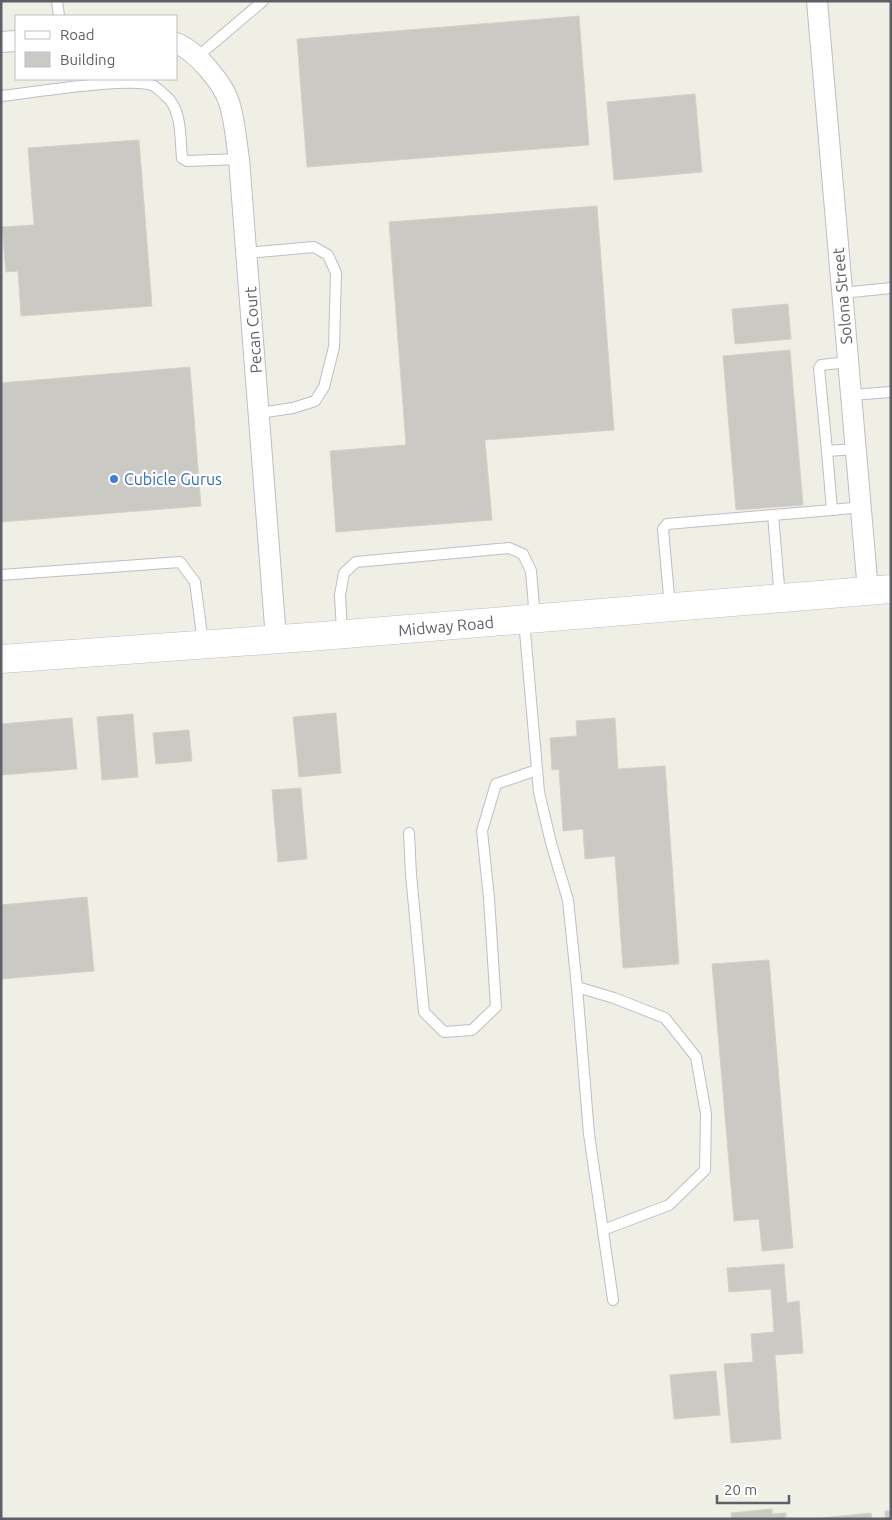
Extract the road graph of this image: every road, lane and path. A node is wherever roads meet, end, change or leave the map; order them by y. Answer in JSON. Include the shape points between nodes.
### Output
{"nodes":[{"id":1,"x":57,"y":1,"type":"edge"},
{"id":2,"x":263,"y":1,"type":"edge"},
{"id":3,"x":817,"y":1,"type":"edge"},
{"id":4,"x":59,"y":15,"type":"edge"},
{"id":5,"x":15,"y":41,"type":"edge"},
{"id":6,"x":1,"y":42,"type":"edge"},
{"id":7,"x":178,"y":44,"type":"edge"},
{"id":8,"x":197,"y":58,"type":"junction"},
{"id":9,"x":1,"y":96,"type":"edge"},
{"id":10,"x":240,"y":159,"type":"junction"},
{"id":11,"x":247,"y":253,"type":"junction"},
{"id":12,"x":891,"y":288,"type":"edge"},
{"id":13,"x":842,"y":292,"type":"junction"},
{"id":14,"x":848,"y":362,"type":"junction"},
{"id":15,"x":891,"y":392,"type":"edge"},
{"id":16,"x":851,"y":396,"type":"junction"},
{"id":17,"x":259,"y":413,"type":"junction"},
{"id":18,"x":856,"y":449,"type":"junction"},
{"id":19,"x":827,"y":451,"type":"junction"},
{"id":20,"x":861,"y":507,"type":"junction"},
{"id":21,"x":832,"y":510,"type":"junction"},
{"id":22,"x":773,"y":515,"type":"junction"},
{"id":23,"x":1,"y":575,"type":"edge"},
{"id":24,"x":879,"y":590,"type":"edge"},
{"id":25,"x":780,"y":598,"type":"junction"},
{"id":26,"x":670,"y":607,"type":"junction"},
{"id":27,"x":529,"y":619,"type":"junction"},
{"id":28,"x":342,"y":634,"type":"junction"},
{"id":29,"x":276,"y":639,"type":"junction"},
{"id":30,"x":203,"y":644,"type":"junction"},
{"id":31,"x":1,"y":659,"type":"edge"},
{"id":32,"x":537,"y":770,"type":"junction"},
{"id":33,"x":408,"y":833,"type":"dead end"},
{"id":34,"x":577,"y":987,"type":"junction"},
{"id":35,"x":604,"y":1230,"type":"junction"},
{"id":36,"x":613,"y":1300,"type":"dead end"}],
"edges":[{"from":1,"to":4,"type":"lane"},
{"from":2,"to":8,"type":"lane"},
{"from":3,"to":13,"type":"street","name":"Solona Street"},
{"from":5,"to":6,"type":"street"},
{"from":7,"to":8,"type":"street","name":"Pecan Court"},
{"from":8,"to":10,"type":"street","name":"Pecan Court","via":[[217,80],[229,101]]},
{"from":9,"to":10,"type":"lane","via":[[100,85],[136,83],[154,86],[169,99],[178,117],[182,158],[187,161]]},
{"from":10,"to":11,"type":"street","name":"Pecan Court"},
{"from":11,"to":17,"type":"street","name":"Pecan Court"},
{"from":11,"to":17,"type":"lane","via":[[314,248],[328,255],[336,273],[334,347],[324,386],[315,400],[293,408]]},
{"from":12,"to":13,"type":"lane"},
{"from":13,"to":14,"type":"street","name":"Solona Street"},
{"from":14,"to":16,"type":"street","name":"Solona Street"},
{"from":14,"to":19,"type":"lane","via":[[821,365],[819,368]]},
{"from":15,"to":16,"type":"lane"},
{"from":16,"to":18,"type":"street","name":"Solona Street"},
{"from":17,"to":29,"type":"street","name":"Pecan Court"},
{"from":18,"to":19,"type":"lane"},
{"from":18,"to":20,"type":"street","name":"Solona Street"},
{"from":19,"to":21,"type":"lane"},
{"from":20,"to":21,"type":"lane"},
{"from":20,"to":24,"type":"street","name":"Solona Street"},
{"from":21,"to":22,"type":"lane"},
{"from":22,"to":25,"type":"lane"},
{"from":22,"to":26,"type":"lane","via":[[667,524],[663,529]]},
{"from":23,"to":30,"type":"lane","via":[[180,562],[195,582]]},
{"from":24,"to":25,"type":"main road","name":"Midway Road"},
{"from":25,"to":26,"type":"main road","name":"Midway Road"},
{"from":26,"to":27,"type":"main road","name":"Midway Road"},
{"from":27,"to":28,"type":"main road","name":"Midway Road"},
{"from":27,"to":28,"type":"lane","via":[[531,571],[523,554],[509,548],[356,562],[344,573],[340,595]]},
{"from":27,"to":32,"type":"lane"},
{"from":28,"to":29,"type":"main road","name":"Midway Road"},
{"from":29,"to":30,"type":"main road","name":"Midway Road"},
{"from":30,"to":31,"type":"main road","name":"Midway Road"},
{"from":32,"to":33,"type":"lane","via":[[496,784],[482,831],[496,1007],[472,1030],[444,1032],[424,1012]]},
{"from":32,"to":34,"type":"lane","via":[[551,843],[568,900]]},
{"from":34,"to":35,"type":"lane","via":[[589,1134]]},
{"from":34,"to":35,"type":"lane","via":[[665,1018],[696,1057],[706,1114],[705,1170],[669,1205]]},
{"from":35,"to":36,"type":"lane"}]}
